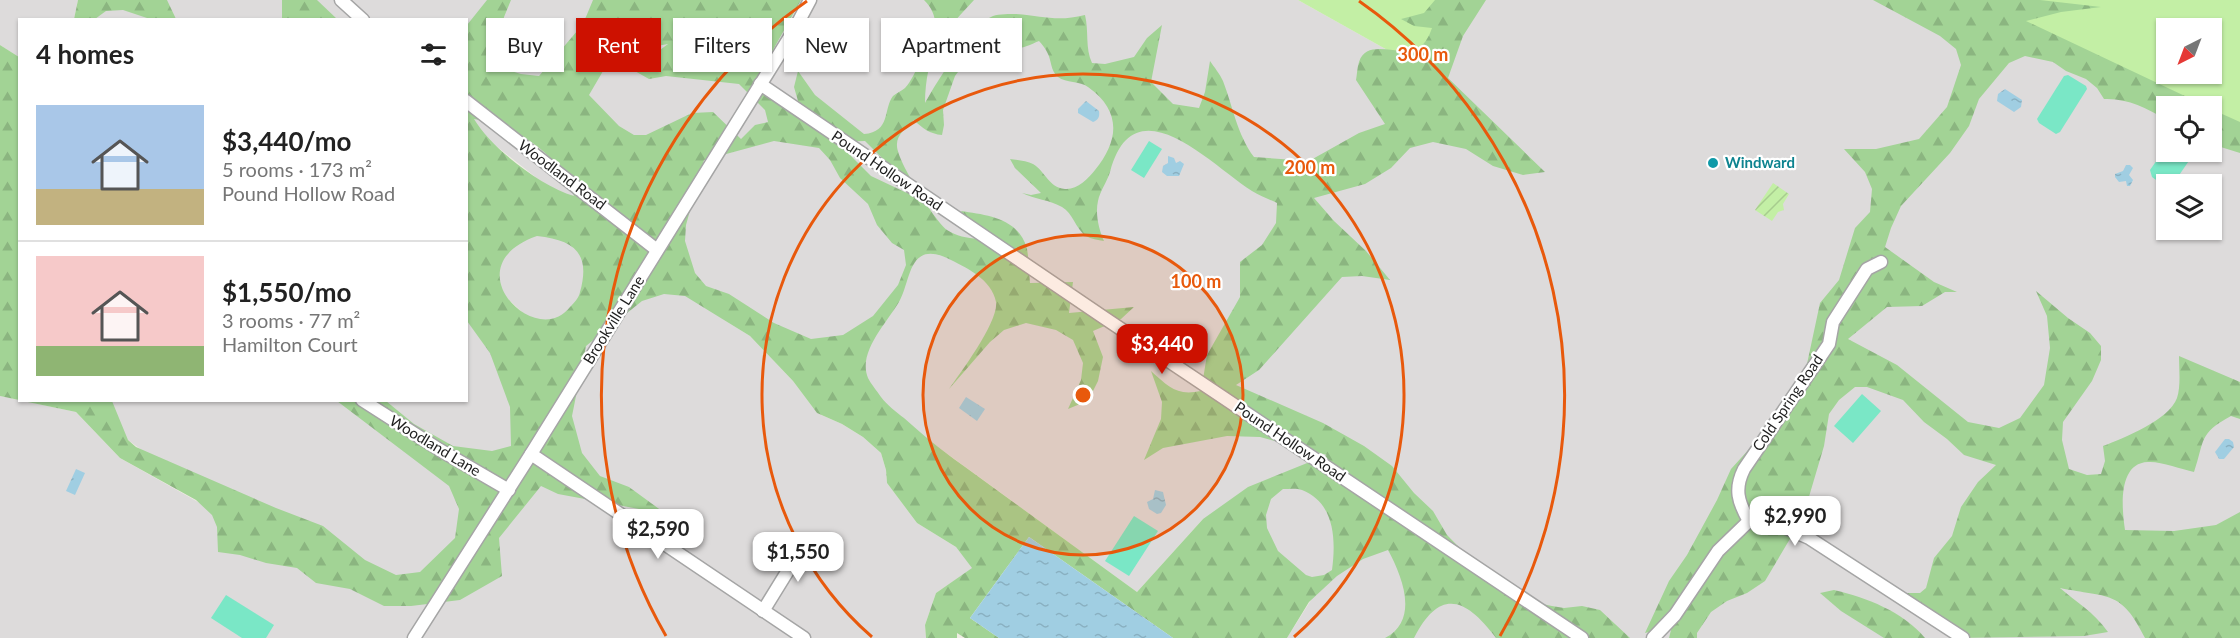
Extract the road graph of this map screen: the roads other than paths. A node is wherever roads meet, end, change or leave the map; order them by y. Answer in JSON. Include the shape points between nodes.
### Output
{"nodes":[{"id":1,"x":341,"y":0,"type":"edge"},
{"id":2,"x":810,"y":0,"type":"edge"},
{"id":3,"x":360,"y":18,"type":"edge"},
{"id":4,"x":760,"y":84,"type":"junction"},
{"id":5,"x":468,"y":103,"type":"edge"},
{"id":6,"x":657,"y":250,"type":"junction"},
{"id":7,"x":1881,"y":262,"type":"dead end"},
{"id":8,"x":365,"y":402,"type":"edge"},
{"id":9,"x":531,"y":454,"type":"junction"},
{"id":10,"x":509,"y":490,"type":"junction"},
{"id":11,"x":1749,"y":521,"type":"junction"},
{"id":12,"x":819,"y":543,"type":"dead end"},
{"id":13,"x":763,"y":610,"type":"junction"},
{"id":14,"x":414,"y":638,"type":"edge"},
{"id":15,"x":804,"y":638,"type":"edge"},
{"id":16,"x":1582,"y":638,"type":"edge"},
{"id":17,"x":1653,"y":638,"type":"edge"},
{"id":18,"x":1963,"y":638,"type":"edge"}],
"edges":[{"from":1,"to":3,"type":"street"},
{"from":2,"to":4,"type":"street","name":"Brookville Lane"},
{"from":4,"to":6,"type":"street","name":"Brookville Lane"},
{"from":4,"to":16,"type":"street","name":"Pound Hollow Road"},
{"from":5,"to":6,"type":"street","name":"Woodland Road"},
{"from":6,"to":9,"type":"street","name":"Brookville Lane"},
{"from":7,"to":11,"type":"street","name":"Cold Spring Road","via":[[1867,269],[1833,322],[1829,344],[1744,469],[1737,490]]},
{"from":8,"to":10,"type":"street","name":"Woodland Lane"},
{"from":9,"to":10,"type":"street","name":"Brookville Lane"},
{"from":9,"to":13,"type":"street"},
{"from":10,"to":14,"type":"street","name":"Brookville Lane"},
{"from":11,"to":17,"type":"street","via":[[1718,551],[1675,615]]},
{"from":11,"to":18,"type":"street","via":[[1777,524],[1809,538]]},
{"from":12,"to":13,"type":"street","via":[[792,564]]},
{"from":13,"to":15,"type":"street"}]}
